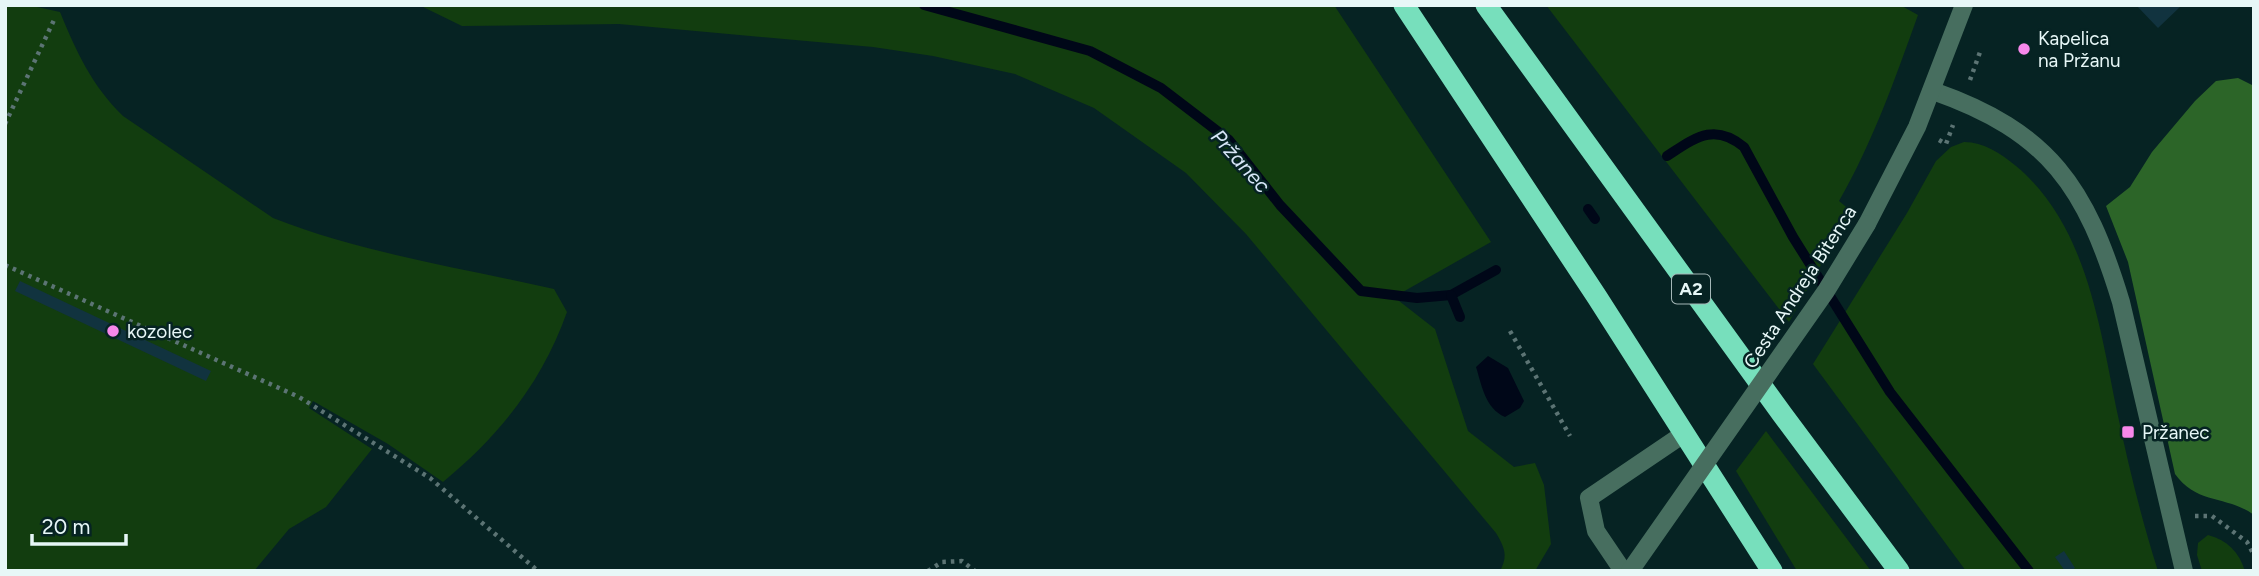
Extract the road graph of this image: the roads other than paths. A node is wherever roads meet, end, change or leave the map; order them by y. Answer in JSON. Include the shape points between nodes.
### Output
{"nodes":[{"id":1,"x":1404,"y":5,"type":"edge"},
{"id":2,"x":1486,"y":5,"type":"edge"},
{"id":3,"x":1964,"y":5,"type":"edge"},
{"id":4,"x":1933,"y":91,"type":"junction"},
{"id":5,"x":1685,"y":433,"type":"junction"},
{"id":6,"x":1623,"y":571,"type":"edge"},
{"id":7,"x":1630,"y":571,"type":"edge"},
{"id":8,"x":1772,"y":571,"type":"edge"},
{"id":9,"x":1899,"y":571,"type":"edge"},
{"id":10,"x":2184,"y":571,"type":"edge"}],
"edges":[{"from":1,"to":5,"type":"highway"},
{"from":2,"to":9,"type":"highway","number":"A2"},
{"from":3,"to":4,"type":"street","name":"Cesta Andreja Bitenca"},
{"from":4,"to":7,"type":"street","name":"Cesta Andreja Bitenca","bridge":true,"via":[[1902,162],[1867,224]]},
{"from":4,"to":10,"type":"street","via":[[2011,125],[2049,158],[2082,204],[2110,264],[2121,302]]},
{"from":5,"to":6,"type":"street","via":[[1589,498],[1596,531]]},
{"from":5,"to":8,"type":"highway"}]}
